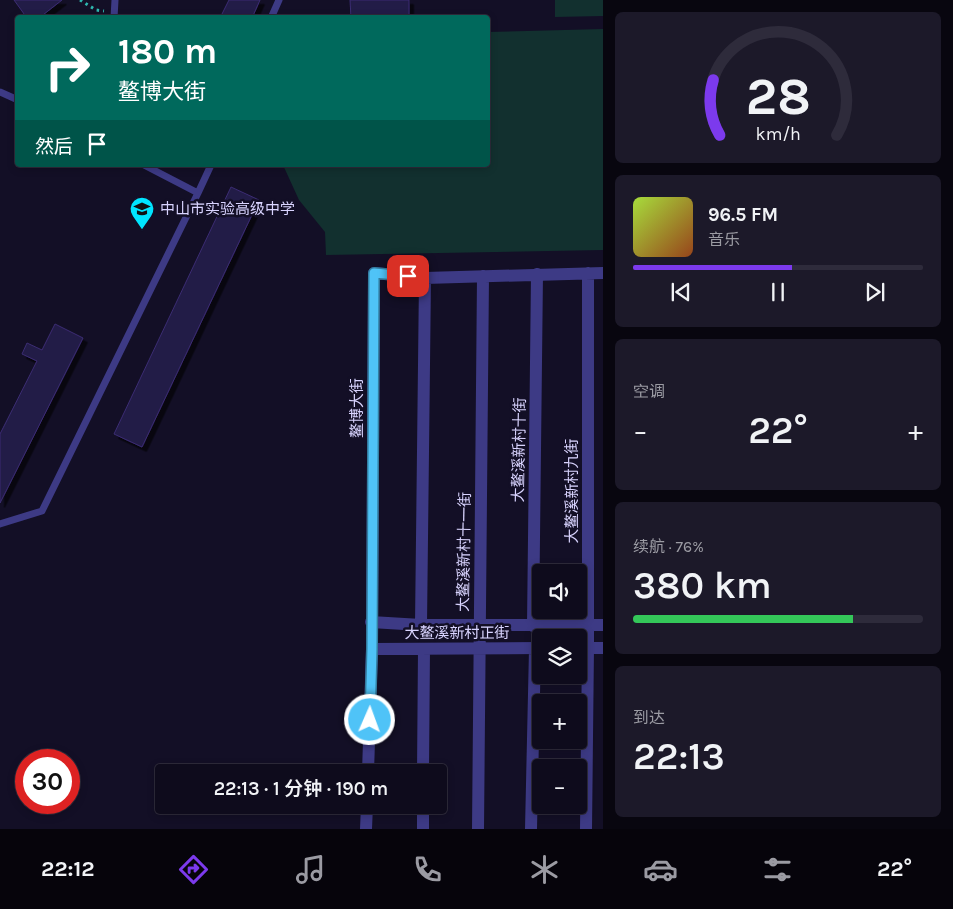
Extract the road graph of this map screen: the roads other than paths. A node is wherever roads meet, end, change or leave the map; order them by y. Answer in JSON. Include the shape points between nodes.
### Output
{"nodes":[{"id":1,"x":115,"y":0,"type":"edge"},
{"id":2,"x":279,"y":0,"type":"edge"},
{"id":3,"x":114,"y":15,"type":"edge"},
{"id":4,"x":272,"y":15,"type":"edge"},
{"id":5,"x":0,"y":92,"type":"edge"},
{"id":6,"x":15,"y":99,"type":"edge"},
{"id":7,"x":148,"y":167,"type":"edge"},
{"id":8,"x":210,"y":167,"type":"edge"},
{"id":9,"x":198,"y":193,"type":"junction"},
{"id":10,"x":588,"y":273,"type":"junction"},
{"id":11,"x":603,"y":273,"type":"edge"},
{"id":12,"x":537,"y":274,"type":"junction"},
{"id":13,"x":483,"y":276,"type":"junction"},
{"id":14,"x":426,"y":278,"type":"junction"},
{"id":15,"x":0,"y":524,"type":"edge"},
{"id":16,"x":371,"y":622,"type":"junction"},
{"id":17,"x":588,"y":625,"type":"junction"},
{"id":18,"x":603,"y":625,"type":"edge"},
{"id":19,"x":421,"y":626,"type":"junction"},
{"id":20,"x":480,"y":626,"type":"junction"},
{"id":21,"x":533,"y":626,"type":"junction"},
{"id":22,"x":587,"y":631,"type":"edge"},
{"id":23,"x":587,"y":648,"type":"edge"},
{"id":24,"x":603,"y":648,"type":"edge"},
{"id":25,"x":372,"y":649,"type":"junction"},
{"id":26,"x":424,"y":649,"type":"junction"},
{"id":27,"x":479,"y":649,"type":"junction"},
{"id":28,"x":532,"y":649,"type":"edge"},
{"id":29,"x":537,"y":684,"type":"edge"},
{"id":30,"x":584,"y":684,"type":"edge"},
{"id":31,"x":368,"y":764,"type":"edge"},
{"id":32,"x":423,"y":764,"type":"edge"},
{"id":33,"x":367,"y":814,"type":"edge"},
{"id":34,"x":423,"y":814,"type":"edge"},
{"id":35,"x":366,"y":829,"type":"edge"},
{"id":36,"x":423,"y":829,"type":"edge"},
{"id":37,"x":478,"y":829,"type":"edge"},
{"id":38,"x":531,"y":829,"type":"edge"},
{"id":39,"x":586,"y":829,"type":"edge"}],
"edges":[{"from":1,"to":3,"type":"lane"},
{"from":2,"to":4,"type":"lane"},
{"from":5,"to":6,"type":"lane"},
{"from":7,"to":9,"type":"lane"},
{"from":8,"to":9,"type":"lane"},
{"from":9,"to":15,"type":"lane","via":[[42,511]]},
{"from":10,"to":11,"type":"street","name":"鳌博大街"},
{"from":10,"to":12,"type":"street","name":"鳌博大街"},
{"from":10,"to":17,"type":"street","name":"大鳌溪新村九街"},
{"from":12,"to":13,"type":"street","name":"鳌博大街"},
{"from":12,"to":21,"type":"street","name":"大鳌溪新村十街"},
{"from":13,"to":14,"type":"street","name":"鳌博大街"},
{"from":13,"to":20,"type":"street","name":"大鳌溪新村十一街"},
{"from":14,"to":16,"type":"street","name":"鳌博大街","via":[[374,273]]},
{"from":14,"to":19,"type":"street"},
{"from":16,"to":19,"type":"street","name":"大鳌溪新村正街"},
{"from":16,"to":25,"type":"street","name":"鳌博大街"},
{"from":17,"to":18,"type":"street","name":"大鳌溪新村正街"},
{"from":17,"to":21,"type":"street","name":"大鳌溪新村正街"},
{"from":17,"to":22,"type":"street","name":"大鳌溪新村九街"},
{"from":19,"to":20,"type":"street","name":"大鳌溪新村正街"},
{"from":20,"to":21,"type":"street","name":"大鳌溪新村正街"},
{"from":20,"to":27,"type":"street","name":"大鳌溪新村十一街"},
{"from":23,"to":24,"type":"street"},
{"from":25,"to":26,"type":"street","name":"大鳌溪新村正街"},
{"from":25,"to":31,"type":"street","name":"鳌博大街"},
{"from":26,"to":27,"type":"street","name":"大鳌溪新村正街"},
{"from":26,"to":32,"type":"street"},
{"from":27,"to":28,"type":"street","name":"大鳌溪新村正街"},
{"from":27,"to":37,"type":"street","name":"大鳌溪新村十一街"},
{"from":29,"to":38,"type":"street"},
{"from":30,"to":39,"type":"street","name":"大鳌溪新村九街"},
{"from":33,"to":35,"type":"street"},
{"from":34,"to":36,"type":"street"}]}
